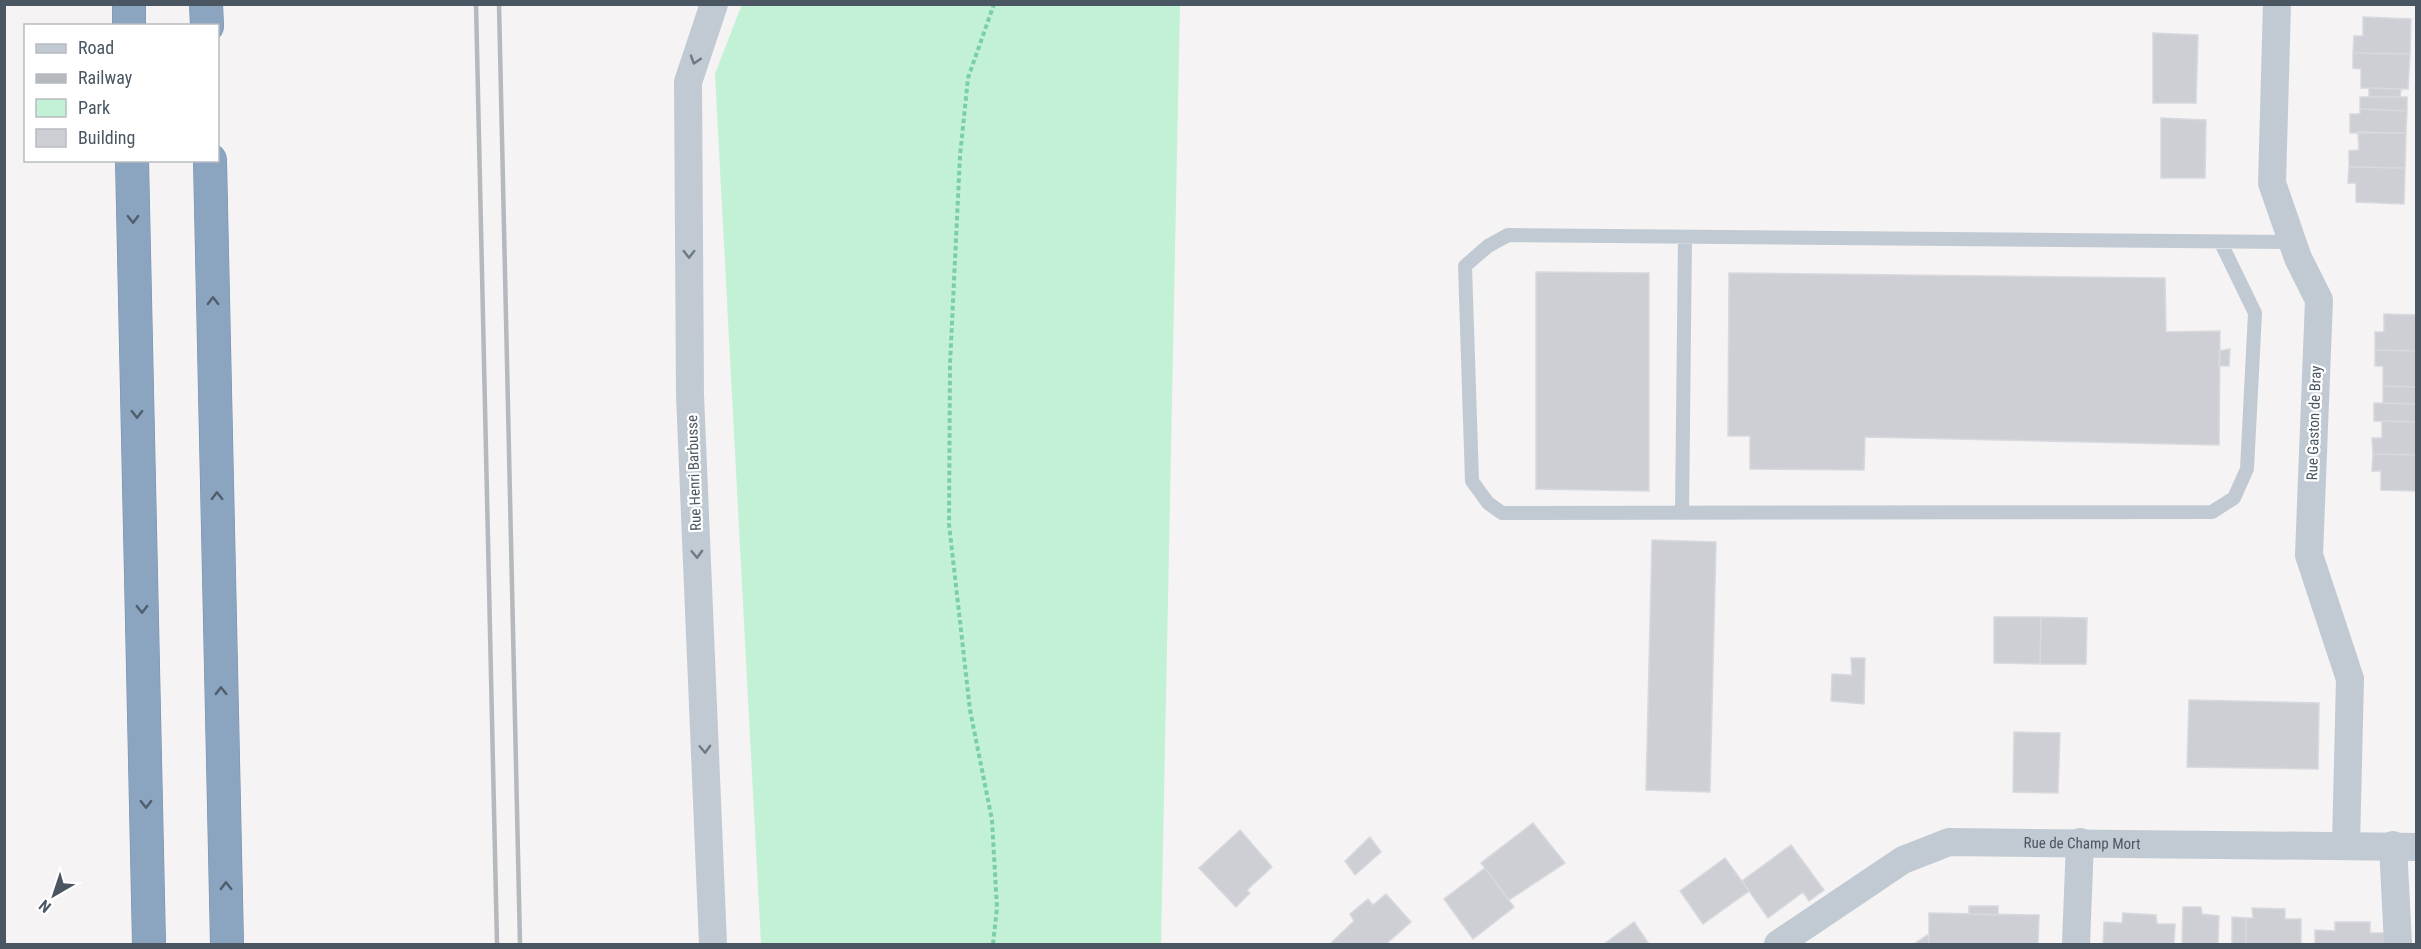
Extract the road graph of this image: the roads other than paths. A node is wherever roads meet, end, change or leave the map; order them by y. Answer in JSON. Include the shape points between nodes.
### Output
{"nodes":[{"id":1,"x":129,"y":4,"type":"edge"},
{"id":2,"x":206,"y":4,"type":"edge"},
{"id":3,"x":714,"y":4,"type":"edge"},
{"id":4,"x":2277,"y":4,"type":"edge"},
{"id":5,"x":129,"y":24,"type":"edge"},
{"id":6,"x":207,"y":24,"type":"edge"},
{"id":7,"x":132,"y":162,"type":"edge"},
{"id":8,"x":210,"y":162,"type":"edge"},
{"id":9,"x":1685,"y":237,"type":"junction"},
{"id":10,"x":2293,"y":242,"type":"junction"},
{"id":11,"x":2222,"y":243,"type":"junction"},
{"id":12,"x":1682,"y":513,"type":"junction"},
{"id":13,"x":2080,"y":842,"type":"junction"},
{"id":14,"x":2346,"y":845,"type":"junction"},
{"id":15,"x":2405,"y":846,"type":"edge"},
{"id":16,"x":149,"y":945,"type":"edge"},
{"id":17,"x":227,"y":945,"type":"edge"},
{"id":18,"x":713,"y":945,"type":"edge"},
{"id":19,"x":1778,"y":945,"type":"edge"},
{"id":20,"x":2076,"y":945,"type":"edge"},
{"id":21,"x":2397,"y":945,"type":"edge"}],
"edges":[{"from":1,"to":5,"type":"highway"},
{"from":2,"to":6,"type":"highway"},
{"from":3,"to":18,"type":"street","name":"Rue Henri Barbusse","one_way":true,"via":[[688,82],[690,395]]},
{"from":4,"to":10,"type":"street","name":"Rue Gaston de Bray","via":[[2272,183]]},
{"from":7,"to":16,"type":"highway","one_way":true},
{"from":17,"to":8,"type":"highway","one_way":true},
{"from":9,"to":11,"type":"lane"},
{"from":9,"to":12,"type":"lane"},
{"from":9,"to":12,"type":"lane","via":[[1508,235],[1465,266],[1472,481],[1488,503],[1502,513]]},
{"from":10,"to":11,"type":"lane"},
{"from":10,"to":14,"type":"street","name":"Rue Gaston de Bray","via":[[2319,300],[2309,555],[2350,679]]},
{"from":11,"to":12,"type":"lane","via":[[2255,313],[2247,469],[2234,498],[2212,512]]},
{"from":13,"to":14,"type":"street","name":"Rue de Champ Mort"},
{"from":13,"to":19,"type":"street","name":"Rue de Champ Mort","via":[[1949,842],[1904,860]]},
{"from":13,"to":20,"type":"street"},
{"from":14,"to":15,"type":"street","name":"Rue de Champ Mort"},
{"from":15,"to":21,"type":"street"}]}
